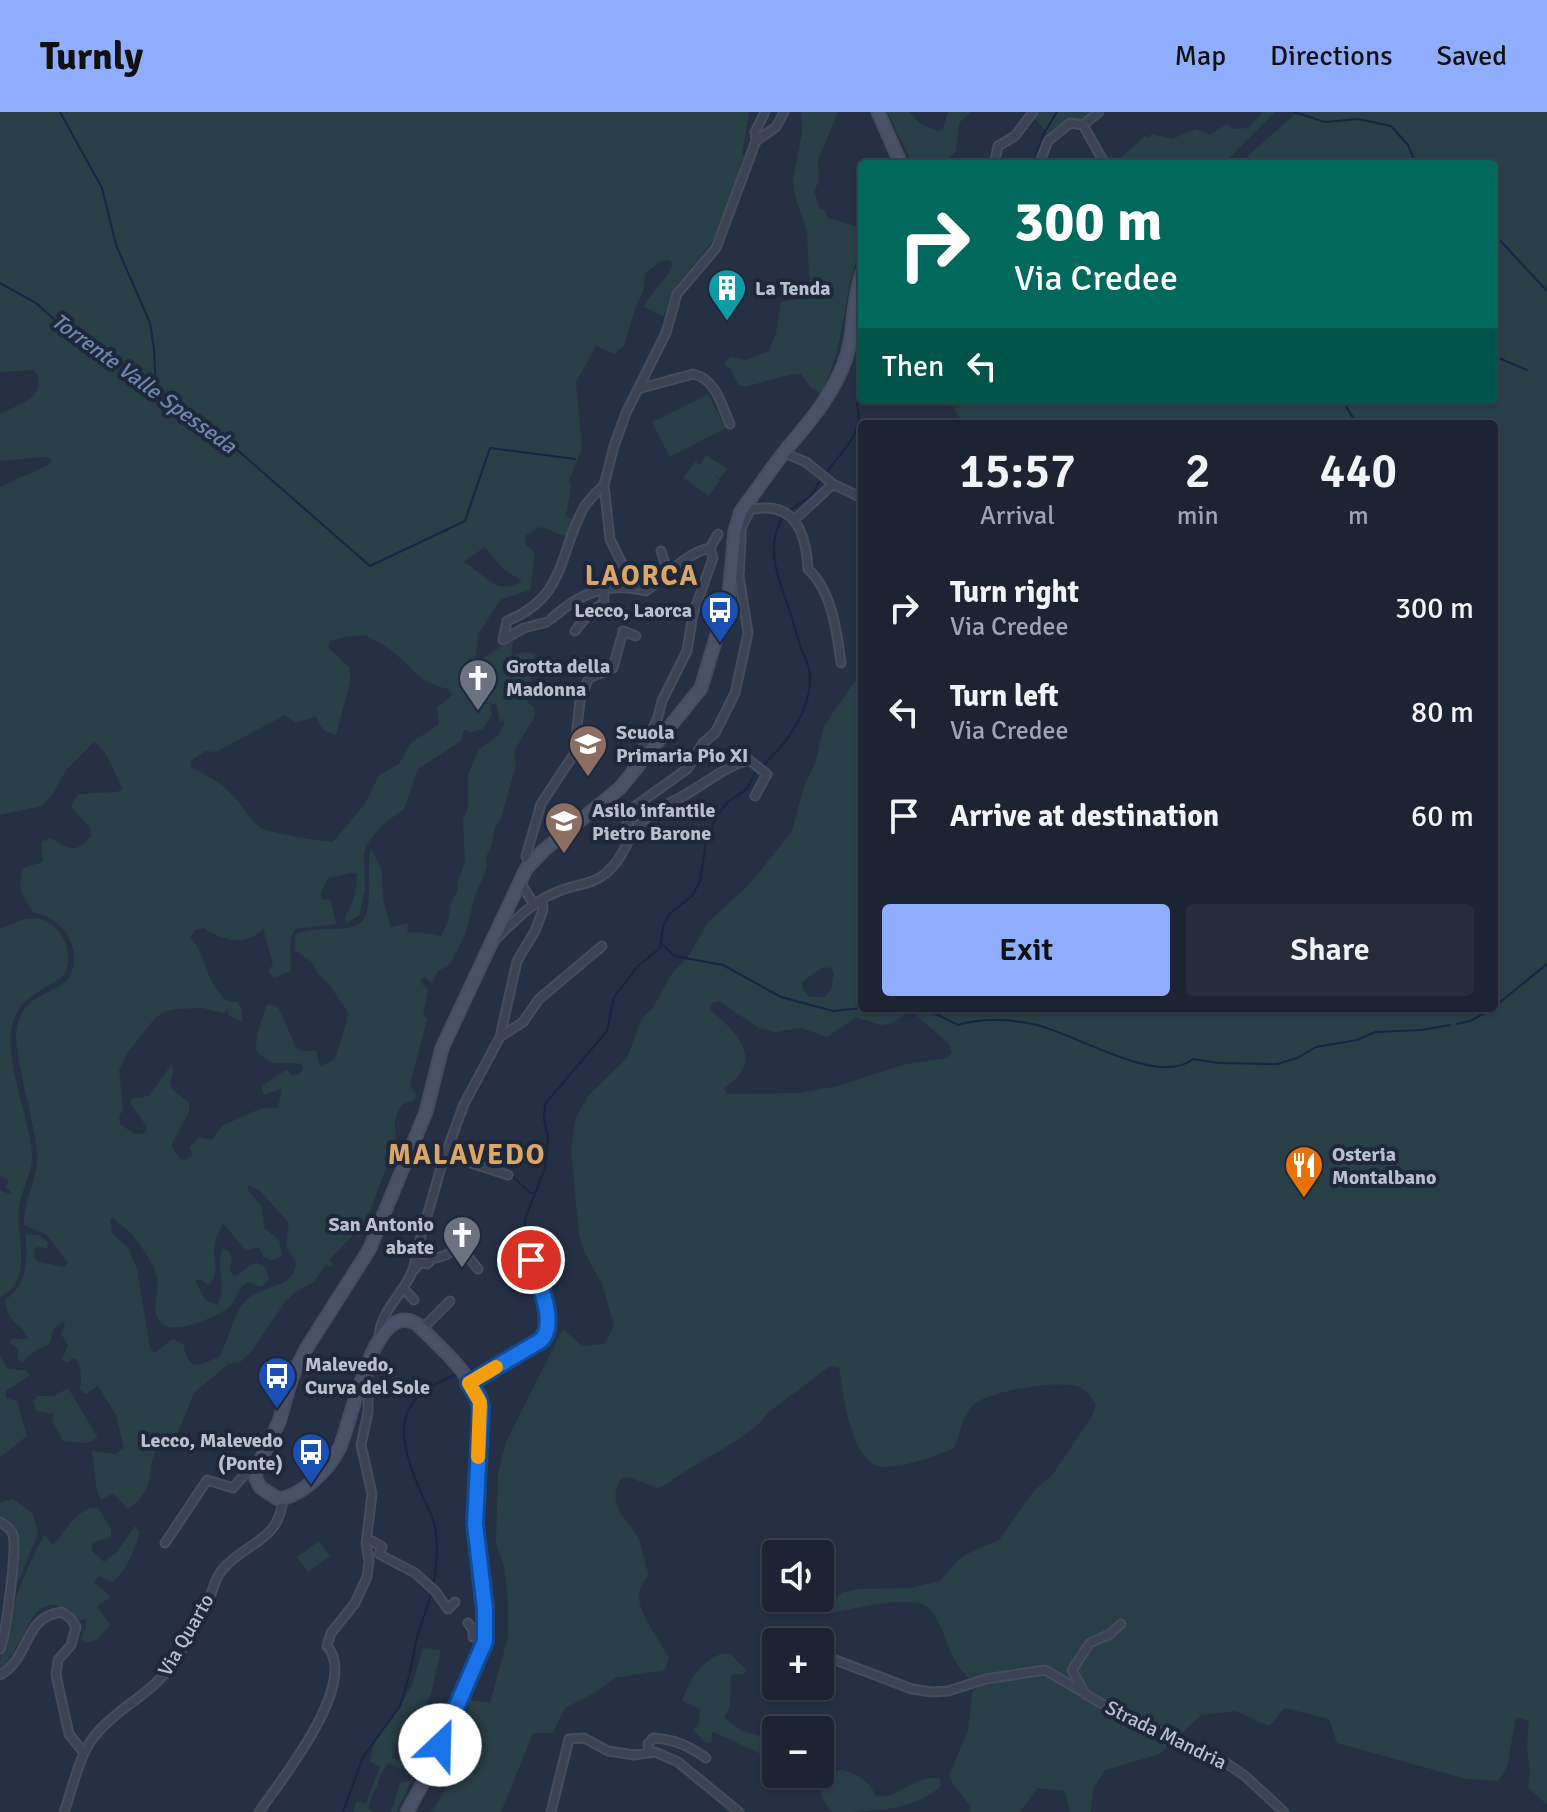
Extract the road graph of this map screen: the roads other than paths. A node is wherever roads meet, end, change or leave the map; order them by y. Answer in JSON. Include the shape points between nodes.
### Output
{"nodes":[{"id":1,"x":765,"y":112,"type":"edge"},
{"id":2,"x":784,"y":112,"type":"edge"},
{"id":3,"x":878,"y":112,"type":"edge"},
{"id":4,"x":1033,"y":112,"type":"edge"},
{"id":5,"x":1099,"y":112,"type":"edge"},
{"id":6,"x":1083,"y":125,"type":"junction"},
{"id":7,"x":756,"y":141,"type":"junction"},
{"id":8,"x":899,"y":160,"type":"edge"},
{"id":9,"x":995,"y":160,"type":"edge"},
{"id":10,"x":1041,"y":160,"type":"edge"},
{"id":11,"x":1103,"y":160,"type":"edge"},
{"id":12,"x":858,"y":285,"type":"edge"},
{"id":13,"x":638,"y":389,"type":"junction"},
{"id":14,"x":730,"y":424,"type":"dead end"},
{"id":15,"x":784,"y":453,"type":"junction"},
{"id":16,"x":833,"y":484,"type":"junction"},
{"id":17,"x":604,"y":485,"type":"junction"},
{"id":18,"x":858,"y":496,"type":"edge"},
{"id":19,"x":793,"y":518,"type":"junction"},
{"id":20,"x":718,"y":534,"type":"dead end"},
{"id":21,"x":738,"y":542,"type":"junction"},
{"id":22,"x":710,"y":548,"type":"junction"},
{"id":23,"x":661,"y":551,"type":"dead end"},
{"id":24,"x":668,"y":572,"type":"junction"},
{"id":25,"x":622,"y":586,"type":"junction"},
{"id":26,"x":604,"y":590,"type":"junction"},
{"id":27,"x":575,"y":631,"type":"dead end"},
{"id":28,"x":636,"y":636,"type":"dead end"},
{"id":29,"x":841,"y":663,"type":"dead end"},
{"id":30,"x":729,"y":761,"type":"dead end"},
{"id":31,"x":752,"y":761,"type":"junction"},
{"id":32,"x":627,"y":779,"type":"junction"},
{"id":33,"x":755,"y":796,"type":"dead end"},
{"id":34,"x":630,"y":839,"type":"junction"},
{"id":35,"x":530,"y":864,"type":"junction"},
{"id":36,"x":520,"y":881,"type":"junction"},
{"id":37,"x":542,"y":900,"type":"junction"},
{"id":38,"x":533,"y":903,"type":"junction"},
{"id":39,"x":489,"y":946,"type":"junction"},
{"id":40,"x":602,"y":946,"type":"dead end"},
{"id":41,"x":500,"y":1037,"type":"junction"},
{"id":42,"x":446,"y":1155,"type":"junction"},
{"id":43,"x":508,"y":1175,"type":"dead end"},
{"id":44,"x":514,"y":1254,"type":"dead end"},
{"id":45,"x":415,"y":1269,"type":"junction"},
{"id":46,"x":478,"y":1269,"type":"dead end"},
{"id":47,"x":404,"y":1289,"type":"junction"},
{"id":48,"x":414,"y":1300,"type":"dead end"},
{"id":49,"x":450,"y":1301,"type":"dead end"},
{"id":50,"x":422,"y":1329,"type":"junction"},
{"id":51,"x":379,"y":1340,"type":"junction"},
{"id":52,"x":368,"y":1363,"type":"junction"},
{"id":53,"x":469,"y":1383,"type":"junction"},
{"id":54,"x":257,"y":1466,"type":"junction"},
{"id":55,"x":283,"y":1498,"type":"junction"},
{"id":56,"x":0,"y":1522,"type":"edge"},
{"id":57,"x":372,"y":1541,"type":"dead end"},
{"id":58,"x":165,"y":1543,"type":"dead end"},
{"id":59,"x":455,"y":1602,"type":"dead end"},
{"id":60,"x":468,"y":1623,"type":"dead end"},
{"id":61,"x":1121,"y":1624,"type":"dead end"},
{"id":62,"x":485,"y":1641,"type":"junction"},
{"id":63,"x":0,"y":1649,"type":"edge"},
{"id":64,"x":834,"y":1660,"type":"edge"},
{"id":65,"x":0,"y":1675,"type":"edge"},
{"id":66,"x":1083,"y":1692,"type":"junction"},
{"id":67,"x":84,"y":1753,"type":"junction"},
{"id":68,"x":649,"y":1753,"type":"junction"},
{"id":69,"x":706,"y":1758,"type":"dead end"},
{"id":70,"x":64,"y":1812,"type":"edge"},
{"id":71,"x":259,"y":1812,"type":"edge"},
{"id":72,"x":407,"y":1812,"type":"edge"},
{"id":73,"x":551,"y":1812,"type":"edge"},
{"id":74,"x":739,"y":1812,"type":"edge"},
{"id":75,"x":1284,"y":1812,"type":"edge"}],
"edges":[{"from":1,"to":7,"type":"street"},
{"from":2,"to":7,"type":"street","via":[[776,127]]},
{"from":3,"to":8,"type":"main road"},
{"from":4,"to":9,"type":"street","via":[[1015,136],[998,146]]},
{"from":5,"to":6,"type":"street"},
{"from":6,"to":10,"type":"street","via":[[1070,123],[1048,141]]},
{"from":6,"to":11,"type":"street"},
{"from":7,"to":13,"type":"street","via":[[716,248],[677,294],[666,333]]},
{"from":12,"to":15,"type":"main road","via":[[845,363],[822,408]]},
{"from":13,"to":14,"type":"street","via":[[701,375],[712,383]]},
{"from":13,"to":17,"type":"street"},
{"from":15,"to":16,"type":"street","via":[[806,462]]},
{"from":15,"to":21,"type":"main road","via":[[741,511]]},
{"from":16,"to":18,"type":"street"},
{"from":16,"to":19,"type":"street"},
{"from":17,"to":25,"type":"street","via":[[610,539],[624,568]]},
{"from":17,"to":26,"type":"street","via":[[584,507],[557,579],[538,604],[507,621],[503,640],[550,620],[589,592]]},
{"from":19,"to":21,"type":"street","via":[[777,507],[750,510]]},
{"from":19,"to":29,"type":"street","via":[[807,543],[808,569],[817,578],[835,624]]},
{"from":20,"to":22,"type":"street"},
{"from":21,"to":32,"type":"main road","via":[[705,680]]},
{"from":21,"to":34,"type":"street","via":[[748,633],[735,693],[715,733],[687,769],[634,807],[626,827]]},
{"from":22,"to":24,"type":"street"},
{"from":22,"to":32,"type":"street","via":[[713,558],[693,614],[687,651]]},
{"from":23,"to":24,"type":"street"},
{"from":24,"to":25,"type":"street","via":[[646,591]]},
{"from":25,"to":26,"type":"street"},
{"from":26,"to":27,"type":"street","via":[[604,603]]},
{"from":28,"to":35,"type":"street","via":[[622,636],[613,668],[589,678],[580,701],[574,754],[541,804],[526,856]]},
{"from":30,"to":31,"type":"street"},
{"from":31,"to":33,"type":"street","via":[[767,774]]},
{"from":31,"to":34,"type":"street","via":[[734,764],[662,805]]},
{"from":32,"to":35,"type":"main road"},
{"from":34,"to":37,"type":"street","via":[[618,863],[605,874]]},
{"from":35,"to":36,"type":"main road"},
{"from":36,"to":38,"type":"street"},
{"from":36,"to":39,"type":"main road"},
{"from":37,"to":38,"type":"street"},
{"from":37,"to":41,"type":"street","via":[[535,931],[517,961]]},
{"from":38,"to":39,"type":"street"},
{"from":39,"to":54,"type":"main road","via":[[442,1048],[422,1122],[369,1250],[300,1361]]},
{"from":40,"to":41,"type":"street","via":[[539,999],[523,1022]]},
{"from":41,"to":42,"type":"street","via":[[464,1104]]},
{"from":42,"to":43,"type":"street"},
{"from":42,"to":45,"type":"street"},
{"from":44,"to":53,"type":"street","via":[[531,1260],[542,1289],[547,1333]]},
{"from":45,"to":46,"type":"street","via":[[461,1248]]},
{"from":45,"to":47,"type":"street"},
{"from":47,"to":48,"type":"street"},
{"from":47,"to":51,"type":"street","via":[[379,1327]]},
{"from":49,"to":50,"type":"street"},
{"from":50,"to":51,"type":"main road","via":[[412,1321],[400,1321]]},
{"from":50,"to":53,"type":"main road"},
{"from":51,"to":52,"type":"main road"},
{"from":52,"to":55,"type":"main road","via":[[335,1456],[302,1488]]},
{"from":52,"to":71,"type":"street","via":[[368,1412],[361,1445],[372,1494],[367,1577],[331,1633],[327,1646],[335,1660],[324,1710]]},
{"from":53,"to":62,"type":"main road","via":[[481,1407],[475,1524]]},
{"from":54,"to":55,"type":"main road","via":[[260,1487]]},
{"from":54,"to":58,"type":"street","via":[[233,1488],[207,1480]]},
{"from":55,"to":67,"type":"street","name":"Via Quarto","via":[[280,1516],[268,1534],[220,1571],[190,1635],[155,1686],[114,1716]]},
{"from":56,"to":63,"type":"street","via":[[14,1537]]},
{"from":57,"to":59,"type":"street","via":[[382,1547],[379,1554],[406,1566],[433,1588],[448,1609]]},
{"from":60,"to":62,"type":"street","via":[[473,1637]]},
{"from":61,"to":66,"type":"street","name":"Strada Mandria","via":[[1090,1643],[1072,1670]]},
{"from":62,"to":72,"type":"main road"},
{"from":64,"to":66,"type":"street","name":"Strada Mandria","via":[[932,1692],[1045,1670]]},
{"from":65,"to":67,"type":"street","via":[[18,1657],[35,1623],[62,1612],[71,1619],[76,1627],[56,1675],[69,1734]]},
{"from":66,"to":75,"type":"street","name":"Strada Mandria","via":[[1223,1761]]},
{"from":67,"to":70,"type":"street","name":"Via Quarto"},
{"from":68,"to":69,"type":"street","via":[[653,1738],[665,1738]]},
{"from":68,"to":73,"type":"street","via":[[608,1751],[584,1738],[569,1739]]},
{"from":68,"to":74,"type":"street","via":[[678,1762]]}]}
